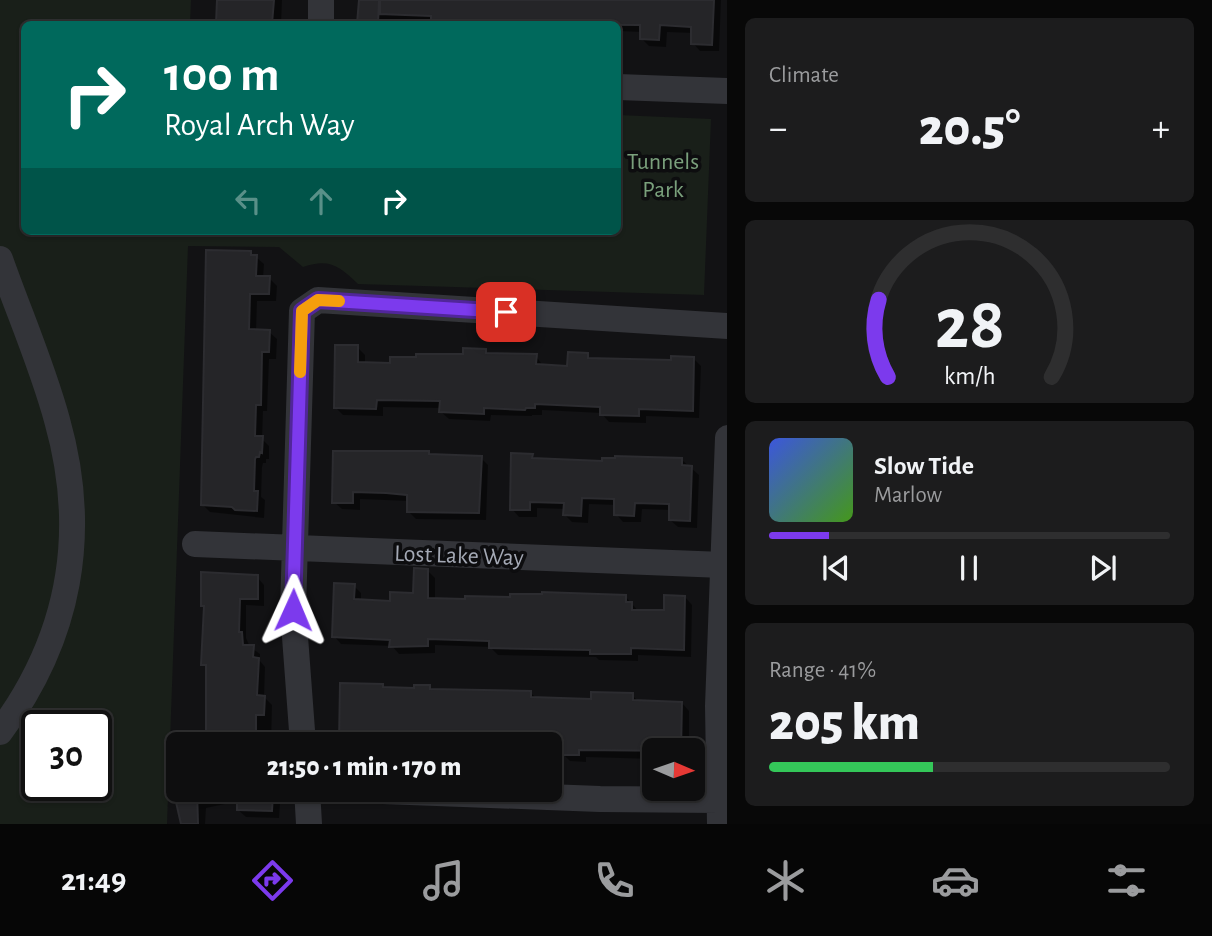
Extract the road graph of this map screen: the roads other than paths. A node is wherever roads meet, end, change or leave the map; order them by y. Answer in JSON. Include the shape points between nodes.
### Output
{"nodes":[{"id":1,"x":321,"y":0,"type":"edge"},
{"id":2,"x":321,"y":21,"type":"edge"},
{"id":3,"x":621,"y":87,"type":"edge"},
{"id":4,"x":727,"y":91,"type":"edge"},
{"id":5,"x":0,"y":259,"type":"edge"},
{"id":6,"x":727,"y":326,"type":"edge"},
{"id":7,"x":727,"y":438,"type":"edge"},
{"id":8,"x":195,"y":544,"type":"dead end"},
{"id":9,"x":294,"y":549,"type":"junction"},
{"id":10,"x":723,"y":565,"type":"junction"},
{"id":11,"x":0,"y":732,"type":"edge"},
{"id":12,"x":302,"y":732,"type":"edge"},
{"id":13,"x":562,"y":798,"type":"edge"},
{"id":14,"x":308,"y":802,"type":"edge"},
{"id":15,"x":719,"y":812,"type":"edge"},
{"id":16,"x":309,"y":824,"type":"edge"}],
"edges":[{"from":1,"to":2,"type":"street"},
{"from":3,"to":4,"type":"street"},
{"from":5,"to":11,"type":"street","via":[[57,420],[70,477],[73,533],[66,590],[47,652],[26,695]]},
{"from":6,"to":9,"type":"street","via":[[318,300],[302,311]]},
{"from":7,"to":10,"type":"street"},
{"from":8,"to":9,"type":"street","name":"Lost Lake Way"},
{"from":9,"to":10,"type":"street","name":"Lost Lake Way"},
{"from":9,"to":12,"type":"street","via":[[293,610]]},
{"from":10,"to":15,"type":"street"},
{"from":13,"to":15,"type":"street"},
{"from":14,"to":16,"type":"street"}]}
